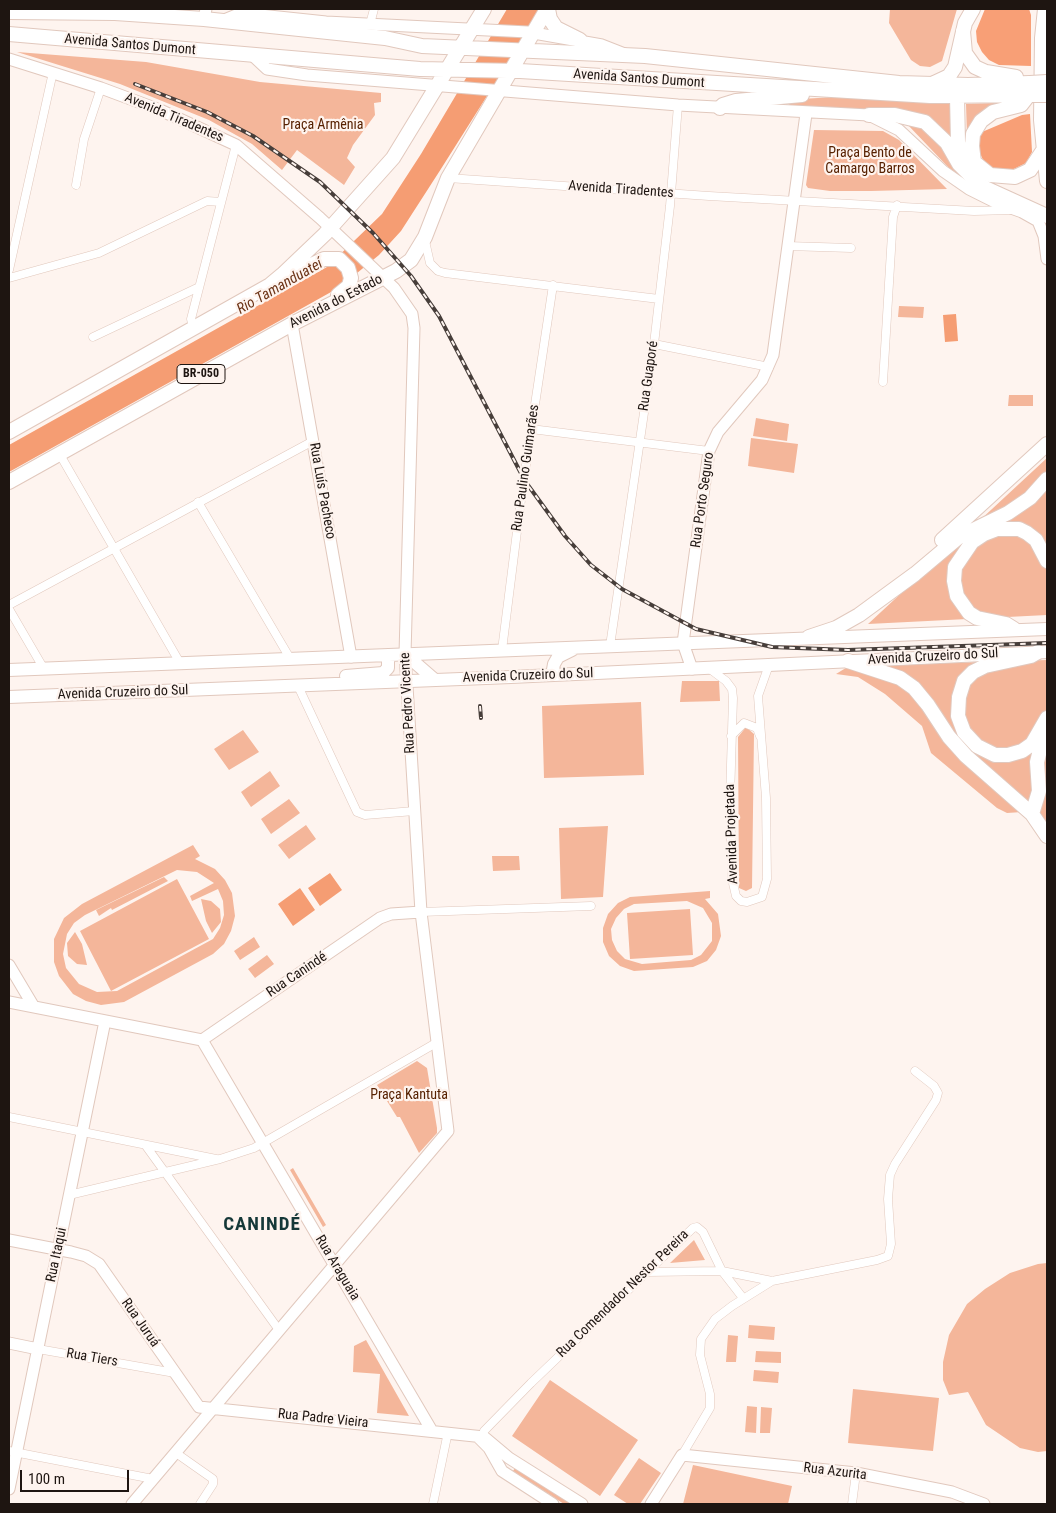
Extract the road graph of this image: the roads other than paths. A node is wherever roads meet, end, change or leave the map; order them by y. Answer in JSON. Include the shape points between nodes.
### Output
{"nodes":[{"id":1,"x":374,"y":9,"type":"edge"},
{"id":2,"x":484,"y":9,"type":"edge"},
{"id":3,"x":548,"y":9,"type":"edge"},
{"id":4,"x":973,"y":9,"type":"edge"},
{"id":5,"x":1034,"y":9,"type":"edge"},
{"id":6,"x":1045,"y":9,"type":"edge"},
{"id":7,"x":36,"y":11,"type":"edge"},
{"id":8,"x":115,"y":11,"type":"edge"},
{"id":9,"x":9,"y":12,"type":"edge"},
{"id":10,"x":205,"y":14,"type":"edge"},
{"id":11,"x":299,"y":14,"type":"edge"},
{"id":12,"x":224,"y":20,"type":"junction"},
{"id":13,"x":370,"y":24,"type":"junction"},
{"id":14,"x":479,"y":28,"type":"junction"},
{"id":15,"x":531,"y":32,"type":"junction"},
{"id":16,"x":963,"y":32,"type":"junction"},
{"id":17,"x":9,"y":34,"type":"edge"},
{"id":18,"x":1042,"y":38,"type":"junction"},
{"id":19,"x":65,"y":40,"type":"junction"},
{"id":20,"x":580,"y":40,"type":"junction"},
{"id":21,"x":9,"y":43,"type":"edge"},
{"id":22,"x":467,"y":48,"type":"junction"},
{"id":23,"x":521,"y":49,"type":"junction"},
{"id":24,"x":251,"y":54,"type":"junction"},
{"id":25,"x":627,"y":54,"type":"junction"},
{"id":26,"x":9,"y":58,"type":"edge"},
{"id":27,"x":447,"y":69,"type":"junction"},
{"id":28,"x":53,"y":72,"type":"junction"},
{"id":29,"x":506,"y":72,"type":"junction"},
{"id":30,"x":1047,"y":82,"type":"edge"},
{"id":31,"x":439,"y":84,"type":"junction"},
{"id":32,"x":928,"y":84,"type":"junction"},
{"id":33,"x":101,"y":88,"type":"junction"},
{"id":34,"x":496,"y":89,"type":"junction"},
{"id":35,"x":820,"y":89,"type":"junction"},
{"id":36,"x":1029,"y":89,"type":"junction"},
{"id":37,"x":1047,"y":95,"type":"edge"},
{"id":38,"x":957,"y":97,"type":"junction"},
{"id":39,"x":678,"y":105,"type":"junction"},
{"id":40,"x":720,"y":108,"type":"junction"},
{"id":41,"x":806,"y":114,"type":"junction"},
{"id":42,"x":869,"y":115,"type":"junction"},
{"id":43,"x":236,"y":145,"type":"junction"},
{"id":44,"x":1044,"y":149,"type":"junction"},
{"id":45,"x":964,"y":170,"type":"junction"},
{"id":46,"x":448,"y":178,"type":"junction"},
{"id":47,"x":1047,"y":181,"type":"edge"},
{"id":48,"x":76,"y":185,"type":"dead end"},
{"id":49,"x":671,"y":194,"type":"junction"},
{"id":50,"x":794,"y":200,"type":"junction"},
{"id":51,"x":221,"y":202,"type":"junction"},
{"id":52,"x":897,"y":205,"type":"junction"},
{"id":53,"x":1015,"y":210,"type":"junction"},
{"id":54,"x":1047,"y":216,"type":"edge"},
{"id":55,"x":330,"y":227,"type":"junction"},
{"id":56,"x":425,"y":237,"type":"junction"},
{"id":57,"x":787,"y":246,"type":"junction"},
{"id":58,"x":851,"y":248,"type":"dead end"},
{"id":59,"x":1047,"y":259,"type":"edge"},
{"id":60,"x":9,"y":270,"type":"edge"},
{"id":61,"x":282,"y":275,"type":"junction"},
{"id":62,"x":9,"y":278,"type":"edge"},
{"id":63,"x":383,"y":278,"type":"junction"},
{"id":64,"x":553,"y":285,"type":"junction"},
{"id":65,"x":199,"y":287,"type":"junction"},
{"id":66,"x":659,"y":300,"type":"junction"},
{"id":67,"x":328,"y":306,"type":"junction"},
{"id":68,"x":292,"y":324,"type":"junction"},
{"id":69,"x":193,"y":328,"type":"junction"},
{"id":70,"x":93,"y":337,"type":"dead end"},
{"id":71,"x":654,"y":344,"type":"junction"},
{"id":72,"x":769,"y":367,"type":"junction"},
{"id":73,"x":883,"y":382,"type":"dead end"},
{"id":74,"x":531,"y":429,"type":"junction"},
{"id":75,"x":9,"y":432,"type":"edge"},
{"id":76,"x":313,"y":441,"type":"junction"},
{"id":77,"x":640,"y":442,"type":"junction"},
{"id":78,"x":1047,"y":444,"type":"edge"},
{"id":79,"x":709,"y":451,"type":"junction"},
{"id":80,"x":59,"y":454,"type":"junction"},
{"id":81,"x":1047,"y":479,"type":"edge"},
{"id":82,"x":9,"y":482,"type":"edge"},
{"id":83,"x":198,"y":502,"type":"junction"},
{"id":84,"x":114,"y":548,"type":"junction"},
{"id":85,"x":1047,"y":561,"type":"edge"},
{"id":86,"x":890,"y":591,"type":"junction"},
{"id":87,"x":9,"y":607,"type":"edge"},
{"id":88,"x":1014,"y":629,"type":"junction"},
{"id":89,"x":1044,"y":629,"type":"edge"},
{"id":90,"x":809,"y":637,"type":"junction"},
{"id":91,"x":683,"y":643,"type":"junction"},
{"id":92,"x":610,"y":646,"type":"junction"},
{"id":93,"x":579,"y":647,"type":"junction"},
{"id":94,"x":502,"y":650,"type":"junction"},
{"id":95,"x":1043,"y":652,"type":"edge"},
{"id":96,"x":405,"y":654,"type":"junction"},
{"id":97,"x":388,"y":655,"type":"junction"},
{"id":98,"x":351,"y":657,"type":"junction"},
{"id":99,"x":291,"y":660,"type":"junction"},
{"id":100,"x":848,"y":661,"type":"junction"},
{"id":101,"x":180,"y":663,"type":"junction"},
{"id":102,"x":769,"y":665,"type":"junction"},
{"id":103,"x":709,"y":668,"type":"junction"},
{"id":104,"x":692,"y":669,"type":"junction"},
{"id":105,"x":9,"y":670,"type":"edge"},
{"id":106,"x":44,"y":670,"type":"junction"},
{"id":107,"x":552,"y":675,"type":"junction"},
{"id":108,"x":434,"y":680,"type":"junction"},
{"id":109,"x":406,"y":682,"type":"junction"},
{"id":110,"x":334,"y":685,"type":"junction"},
{"id":111,"x":298,"y":686,"type":"junction"},
{"id":112,"x":9,"y":697,"type":"edge"},
{"id":113,"x":1047,"y":718,"type":"edge"},
{"id":114,"x":731,"y":736,"type":"junction"},
{"id":115,"x":761,"y":738,"type":"junction"},
{"id":116,"x":414,"y":811,"type":"junction"},
{"id":117,"x":1032,"y":814,"type":"junction"},
{"id":118,"x":1047,"y":836,"type":"edge"},
{"id":119,"x":591,"y":906,"type":"dead end"},
{"id":120,"x":421,"y":912,"type":"junction"},
{"id":121,"x":10,"y":969,"type":"edge"},
{"id":122,"x":9,"y":1002,"type":"edge"},
{"id":123,"x":34,"y":1008,"type":"junction"},
{"id":124,"x":105,"y":1021,"type":"junction"},
{"id":125,"x":202,"y":1040,"type":"junction"},
{"id":126,"x":436,"y":1043,"type":"junction"},
{"id":127,"x":915,"y":1071,"type":"dead end"},
{"id":128,"x":9,"y":1117,"type":"edge"},
{"id":129,"x":82,"y":1132,"type":"junction"},
{"id":130,"x":264,"y":1143,"type":"junction"},
{"id":131,"x":146,"y":1146,"type":"junction"},
{"id":132,"x":220,"y":1159,"type":"junction"},
{"id":133,"x":166,"y":1173,"type":"junction"},
{"id":134,"x":69,"y":1195,"type":"junction"},
{"id":135,"x":9,"y":1240,"type":"edge"},
{"id":136,"x":58,"y":1250,"type":"junction"},
{"id":137,"x":336,"y":1265,"type":"junction"},
{"id":138,"x":722,"y":1271,"type":"junction"},
{"id":139,"x":647,"y":1272,"type":"junction"},
{"id":140,"x":772,"y":1281,"type":"junction"},
{"id":141,"x":743,"y":1298,"type":"junction"},
{"id":142,"x":279,"y":1330,"type":"junction"},
{"id":143,"x":9,"y":1343,"type":"edge"},
{"id":144,"x":38,"y":1349,"type":"junction"},
{"id":145,"x":176,"y":1373,"type":"junction"},
{"id":146,"x":213,"y":1408,"type":"junction"},
{"id":147,"x":432,"y":1431,"type":"junction"},
{"id":148,"x":448,"y":1432,"type":"junction"},
{"id":149,"x":481,"y":1438,"type":"junction"},
{"id":150,"x":13,"y":1452,"type":"edge"},
{"id":151,"x":176,"y":1453,"type":"junction"},
{"id":152,"x":682,"y":1455,"type":"junction"},
{"id":153,"x":516,"y":1462,"type":"junction"},
{"id":154,"x":856,"y":1473,"type":"junction"},
{"id":155,"x":506,"y":1474,"type":"junction"},
{"id":156,"x":153,"y":1479,"type":"junction"},
{"id":157,"x":9,"y":1490,"type":"edge"},
{"id":158,"x":132,"y":1504,"type":"edge"},
{"id":159,"x":200,"y":1504,"type":"edge"},
{"id":160,"x":433,"y":1504,"type":"edge"},
{"id":161,"x":553,"y":1504,"type":"edge"},
{"id":162,"x":582,"y":1504,"type":"edge"},
{"id":163,"x":651,"y":1504,"type":"edge"},
{"id":164,"x":852,"y":1504,"type":"edge"},
{"id":165,"x":984,"y":1504,"type":"edge"}],
"edges":[{"from":1,"to":13,"type":"street"},
{"from":2,"to":14,"type":"highway"},
{"from":3,"to":15,"type":"highway","name":"Avenida do Estado","number":"BR-050"},
{"from":3,"to":20,"type":"highway","via":[[556,28]]},
{"from":4,"to":16,"type":"highway"},
{"from":5,"to":18,"type":"highway"},
{"from":6,"to":18,"type":"highway"},
{"from":7,"to":8,"type":"highway","name":"Avenida Santos Dumont"},
{"from":7,"to":9,"type":"highway","name":"Avenida Santos Dumont"},
{"from":8,"to":10,"type":"highway","name":"Avenida Santos Dumont"},
{"from":10,"to":12,"type":"highway","name":"Avenida Santos Dumont"},
{"from":11,"to":12,"type":"main road","name":"Avenida Santos Dumont","via":[[241,14]]},
{"from":11,"to":13,"type":"main road","name":"Avenida Santos Dumont"},
{"from":12,"to":22,"type":"highway","name":"Avenida Santos Dumont","via":[[385,38],[422,46]]},
{"from":13,"to":14,"type":"main road","name":"Avenida Santos Dumont"},
{"from":14,"to":15,"type":"main road","name":"Avenida Santos Dumont"},
{"from":14,"to":22,"type":"highway"},
{"from":15,"to":20,"type":"main road","name":"Avenida Santos Dumont"},
{"from":15,"to":23,"type":"highway","name":"Avenida do Estado","number":"BR-050"},
{"from":16,"to":32,"type":"highway","via":[[955,67],[945,79]]},
{"from":16,"to":36,"type":"highway","via":[[965,53],[975,67],[1022,78]]},
{"from":17,"to":19,"type":"highway","name":"Avenida Santos Dumont"},
{"from":18,"to":44,"type":"highway"},
{"from":19,"to":21,"type":"highway","via":[[55,44]]},
{"from":19,"to":24,"type":"highway","name":"Avenida Santos Dumont"},
{"from":20,"to":25,"type":"main road","name":"Avenida Santos Dumont"},
{"from":22,"to":23,"type":"highway","name":"Avenida Santos Dumont"},
{"from":22,"to":27,"type":"highway"},
{"from":23,"to":25,"type":"highway","name":"Avenida Santos Dumont"},
{"from":23,"to":29,"type":"highway","name":"Avenida do Estado","number":"BR-050"},
{"from":24,"to":27,"type":"highway","name":"Avenida Santos Dumont"},
{"from":24,"to":31,"type":"main road","name":"Avenida Santos Dumont","via":[[263,66],[274,71]]},
{"from":25,"to":32,"type":"highway","name":"Avenida Santos Dumont"},
{"from":26,"to":28,"type":"main road","name":"Avenida Tiradentes"},
{"from":27,"to":29,"type":"highway","name":"Avenida Santos Dumont"},
{"from":27,"to":31,"type":"highway"},
{"from":28,"to":33,"type":"main road","name":"Avenida Tiradentes"},
{"from":28,"to":60,"type":"street"},
{"from":29,"to":34,"type":"highway","name":"Avenida do Estado","number":"BR-050"},
{"from":29,"to":35,"type":"highway","name":"Avenida Santos Dumont"},
{"from":30,"to":36,"type":"highway","bridge":true},
{"from":31,"to":34,"type":"main road","name":"Avenida Santos Dumont"},
{"from":31,"to":55,"type":"highway","via":[[393,158]]},
{"from":32,"to":36,"type":"highway","name":"Avenida Santos Dumont"},
{"from":33,"to":43,"type":"main road","name":"Avenida Tiradentes","via":[[160,110]]},
{"from":33,"to":48,"type":"street","via":[[84,139]]},
{"from":34,"to":39,"type":"main road","name":"Avenida Santos Dumont"},
{"from":34,"to":46,"type":"highway","name":"Avenida do Estado","number":"BR-050"},
{"from":35,"to":38,"type":"highway","name":"Avenida Santos Dumont"},
{"from":35,"to":40,"type":"highway","via":[[801,95],[729,103]]},
{"from":36,"to":37,"type":"highway","bridge":true},
{"from":36,"to":38,"type":"highway","name":"Avenida Santos Dumont"},
{"from":36,"to":44,"type":"highway","via":[[1021,104],[993,112],[980,121],[973,134],[974,162],[990,175],[1015,177],[1030,170]]},
{"from":38,"to":45,"type":"highway","via":[[958,142]]},
{"from":39,"to":40,"type":"main road","name":"Avenida Santos Dumont"},
{"from":39,"to":49,"type":"street","name":"Rua Guaporé"},
{"from":40,"to":41,"type":"main road","name":"Avenida Santos Dumont"},
{"from":41,"to":42,"type":"main road","name":"Avenida Santos Dumont"},
{"from":41,"to":50,"type":"main road"},
{"from":42,"to":45,"type":"highway","via":[[895,115],[925,122],[947,143]]},
{"from":42,"to":53,"type":"main road","via":[[899,130],[943,171],[969,189]]},
{"from":43,"to":51,"type":"street"},
{"from":43,"to":55,"type":"main road","name":"Avenida Tiradentes"},
{"from":44,"to":47,"type":"highway"},
{"from":45,"to":54,"type":"highway","via":[[990,191]]},
{"from":46,"to":49,"type":"street","name":"Avenida Tiradentes"},
{"from":46,"to":56,"type":"highway","name":"Avenida do Estado","number":"BR-050"},
{"from":49,"to":50,"type":"street","name":"Avenida Tiradentes"},
{"from":49,"to":66,"type":"street","name":"Rua Guaporé"},
{"from":50,"to":52,"type":"street"},
{"from":50,"to":57,"type":"main road","name":"Rua Porto Seguro"},
{"from":51,"to":62,"type":"street","via":[[207,201],[99,253]]},
{"from":51,"to":65,"type":"street"},
{"from":52,"to":53,"type":"street","via":[[974,211]]},
{"from":52,"to":73,"type":"street","via":[[893,217]]},
{"from":53,"to":59,"type":"main road","via":[[1032,217],[1041,227]]},
{"from":55,"to":61,"type":"highway"},
{"from":55,"to":63,"type":"main road","name":"Avenida Tiradentes"},
{"from":56,"to":63,"type":"highway","name":"Avenida do Estado","number":"BR-050","via":[[411,260]]},
{"from":56,"to":64,"type":"street","via":[[430,263],[438,272]]},
{"from":57,"to":58,"type":"street"},
{"from":57,"to":72,"type":"main road","name":"Rua Porto Seguro"},
{"from":61,"to":67,"type":"highway","via":[[290,275],[324,259],[334,258],[346,265],[351,278],[345,290]]},
{"from":61,"to":69,"type":"highway"},
{"from":63,"to":67,"type":"highway","name":"Avenida do Estado","number":"BR-050"},
{"from":63,"to":96,"type":"main road","name":"Rua Pedro Vicente","via":[[408,307],[414,328]]},
{"from":64,"to":66,"type":"street"},
{"from":64,"to":74,"type":"street","name":"Rua Paulino Guimarães"},
{"from":65,"to":69,"type":"street","via":[[191,318]]},
{"from":65,"to":70,"type":"street"},
{"from":66,"to":71,"type":"street","name":"Rua Guaporé"},
{"from":67,"to":68,"type":"highway","name":"Avenida do Estado","number":"BR-050"},
{"from":68,"to":76,"type":"main road","name":"Rua Luís Pacheco"},
{"from":68,"to":80,"type":"highway","name":"Avenida do Estado","number":"BR-050"},
{"from":69,"to":75,"type":"highway"},
{"from":71,"to":72,"type":"street"},
{"from":71,"to":77,"type":"street","name":"Rua Guaporé"},
{"from":72,"to":79,"type":"main road","name":"Rua Porto Seguro","via":[[762,380],[718,432]]},
{"from":74,"to":77,"type":"street"},
{"from":74,"to":94,"type":"street","name":"Rua Paulino Guimarães"},
{"from":76,"to":83,"type":"street"},
{"from":76,"to":98,"type":"main road","name":"Rua Luís Pacheco"},
{"from":77,"to":79,"type":"street"},
{"from":77,"to":92,"type":"street","name":"Rua Guaporé"},
{"from":78,"to":86,"type":"highway"},
{"from":79,"to":91,"type":"main road","name":"Rua Porto Seguro"},
{"from":80,"to":82,"type":"highway","name":"Avenida do Estado","number":"BR-050"},
{"from":80,"to":84,"type":"street"},
{"from":81,"to":86,"type":"highway","via":[[1037,493],[1020,506],[966,533]]},
{"from":83,"to":84,"type":"street"},
{"from":83,"to":99,"type":"street"},
{"from":84,"to":87,"type":"street"},
{"from":84,"to":101,"type":"street"},
{"from":85,"to":88,"type":"highway","via":[[1036,540],[1027,533],[1019,529],[997,529],[972,542],[955,567],[957,596],[969,613]]},
{"from":86,"to":90,"type":"highway","via":[[859,615],[836,628]]},
{"from":87,"to":106,"type":"street"},
{"from":88,"to":89,"type":"main road","name":"Avenida Cruzeiro do Sul"},
{"from":88,"to":90,"type":"main road","name":"Avenida Cruzeiro do Sul"},
{"from":90,"to":91,"type":"main road","name":"Avenida Cruzeiro do Sul"},
{"from":91,"to":92,"type":"main road","name":"Avenida Cruzeiro do Sul"},
{"from":91,"to":104,"type":"main road","name":"Rua Porto Seguro"},
{"from":92,"to":93,"type":"main road","name":"Avenida Cruzeiro do Sul"},
{"from":93,"to":94,"type":"main road","name":"Avenida Cruzeiro do Sul"},
{"from":93,"to":107,"type":"main road","via":[[558,657]]},
{"from":94,"to":96,"type":"main road","name":"Avenida Cruzeiro do Sul"},
{"from":95,"to":100,"type":"main road","name":"Avenida Cruzeiro do Sul"},
{"from":95,"to":113,"type":"highway","via":[[973,672],[964,681],[958,716],[964,732],[977,746],[1008,756],[1032,744]]},
{"from":96,"to":97,"type":"main road","name":"Avenida Cruzeiro do Sul"},
{"from":96,"to":108,"type":"main road"},
{"from":96,"to":109,"type":"main road","name":"Rua Pedro Vicente"},
{"from":97,"to":98,"type":"main road","name":"Avenida Cruzeiro do Sul"},
{"from":97,"to":110,"type":"main road","via":[[388,668],[383,673],[343,677]]},
{"from":98,"to":99,"type":"main road","name":"Avenida Cruzeiro do Sul"},
{"from":99,"to":101,"type":"main road","name":"Avenida Cruzeiro do Sul"},
{"from":100,"to":102,"type":"main road","name":"Avenida Cruzeiro do Sul"},
{"from":100,"to":117,"type":"highway","via":[[900,678],[914,688],[966,756]]},
{"from":101,"to":106,"type":"main road","name":"Avenida Cruzeiro do Sul"},
{"from":102,"to":103,"type":"main road","name":"Avenida Cruzeiro do Sul"},
{"from":102,"to":115,"type":"street","name":"Avenida Projetada","via":[[758,696]]},
{"from":103,"to":104,"type":"main road","name":"Avenida Cruzeiro do Sul"},
{"from":103,"to":114,"type":"street","name":"Avenida Projetada","via":[[732,689]]},
{"from":104,"to":107,"type":"main road","name":"Avenida Cruzeiro do Sul"},
{"from":105,"to":106,"type":"main road","name":"Avenida Cruzeiro do Sul"},
{"from":107,"to":108,"type":"main road","name":"Avenida Cruzeiro do Sul"},
{"from":108,"to":109,"type":"main road","name":"Avenida Cruzeiro do Sul"},
{"from":109,"to":110,"type":"main road","name":"Avenida Cruzeiro do Sul"},
{"from":109,"to":116,"type":"main road","name":"Rua Pedro Vicente"},
{"from":110,"to":111,"type":"main road","name":"Avenida Cruzeiro do Sul"},
{"from":111,"to":112,"type":"main road","name":"Avenida Cruzeiro do Sul"},
{"from":111,"to":116,"type":"street","via":[[358,812],[365,815]]},
{"from":113,"to":117,"type":"highway","via":[[1037,762],[1039,791]]},
{"from":114,"to":115,"type":"street","via":[[744,723],[757,728]]},
{"from":114,"to":115,"type":"street","name":"Avenida Projetada","via":[[732,879],[736,896],[747,902],[762,897],[767,879]]},
{"from":116,"to":120,"type":"main road","name":"Rua Pedro Vicente"},
{"from":117,"to":118,"type":"highway"},
{"from":119,"to":120,"type":"street","name":"Rua Canindé"},
{"from":120,"to":125,"type":"main road","name":"Rua Canindé","via":[[380,918]]},
{"from":120,"to":126,"type":"main road","name":"Rua Pedro Vicente"},
{"from":121,"to":123,"type":"main road"},
{"from":122,"to":123,"type":"main road"},
{"from":123,"to":124,"type":"main road"},
{"from":124,"to":125,"type":"main road"},
{"from":124,"to":129,"type":"main road","name":"Rua Itaqui"},
{"from":125,"to":130,"type":"main road","name":"Rua Araguaia"},
{"from":126,"to":130,"type":"street"},
{"from":126,"to":137,"type":"main road","name":"Rua Pedro Vicente","via":[[448,1127],[446,1136]]},
{"from":127,"to":140,"type":"street","via":[[938,1093],[890,1176],[891,1244],[888,1256]]},
{"from":128,"to":129,"type":"street"},
{"from":129,"to":131,"type":"street"},
{"from":129,"to":134,"type":"main road","name":"Rua Itaqui"},
{"from":130,"to":132,"type":"street"},
{"from":130,"to":137,"type":"main road","name":"Rua Araguaia"},
{"from":131,"to":132,"type":"street"},
{"from":131,"to":133,"type":"street"},
{"from":132,"to":133,"type":"street"},
{"from":133,"to":134,"type":"street"},
{"from":133,"to":142,"type":"street"},
{"from":134,"to":136,"type":"main road","name":"Rua Itaqui"},
{"from":135,"to":136,"type":"main road","name":"Rua Juruá"},
{"from":136,"to":144,"type":"main road","name":"Rua Itaqui"},
{"from":136,"to":145,"type":"main road","name":"Rua Juruá","via":[[86,1256],[99,1264]]},
{"from":137,"to":142,"type":"main road"},
{"from":137,"to":147,"type":"main road","name":"Rua Araguaia"},
{"from":138,"to":139,"type":"street"},
{"from":138,"to":139,"type":"street","name":"Rua Comendador Nestor Pereira","via":[[697,1227],[689,1230]]},
{"from":138,"to":140,"type":"street"},
{"from":138,"to":141,"type":"street"},
{"from":139,"to":149,"type":"street","name":"Rua Comendador Nestor Pereira","via":[[484,1430]]},
{"from":140,"to":141,"type":"street"},
{"from":141,"to":152,"type":"street","via":[[715,1320],[701,1339],[700,1355],[710,1394],[710,1408]]},
{"from":142,"to":146,"type":"main road"},
{"from":143,"to":144,"type":"main road","name":"Rua Tiers"},
{"from":144,"to":145,"type":"street","name":"Rua Tiers"},
{"from":144,"to":150,"type":"main road","name":"Rua Itaqui"},
{"from":145,"to":146,"type":"main road","name":"Rua Juruá","via":[[200,1407]]},
{"from":146,"to":147,"type":"main road","name":"Rua Padre Vieira"},
{"from":146,"to":151,"type":"main road"},
{"from":147,"to":148,"type":"main road"},
{"from":148,"to":149,"type":"main road"},
{"from":148,"to":160,"type":"street"},
{"from":149,"to":153,"type":"main road"},
{"from":149,"to":155,"type":"main road"},
{"from":150,"to":156,"type":"street"},
{"from":150,"to":157,"type":"main road","name":"Rua Itaqui"},
{"from":151,"to":156,"type":"main road"},
{"from":151,"to":159,"type":"street","via":[[212,1479],[213,1484]]},
{"from":152,"to":154,"type":"main road","name":"Rua Azurita"},
{"from":152,"to":163,"type":"main road"},
{"from":153,"to":155,"type":"main road","via":[[508,1465]]},
{"from":153,"to":162,"type":"main road"},
{"from":154,"to":164,"type":"street"},
{"from":154,"to":165,"type":"main road","name":"Rua Azurita","via":[[952,1492]]},
{"from":155,"to":161,"type":"main road"},
{"from":156,"to":158,"type":"main road"}]}
